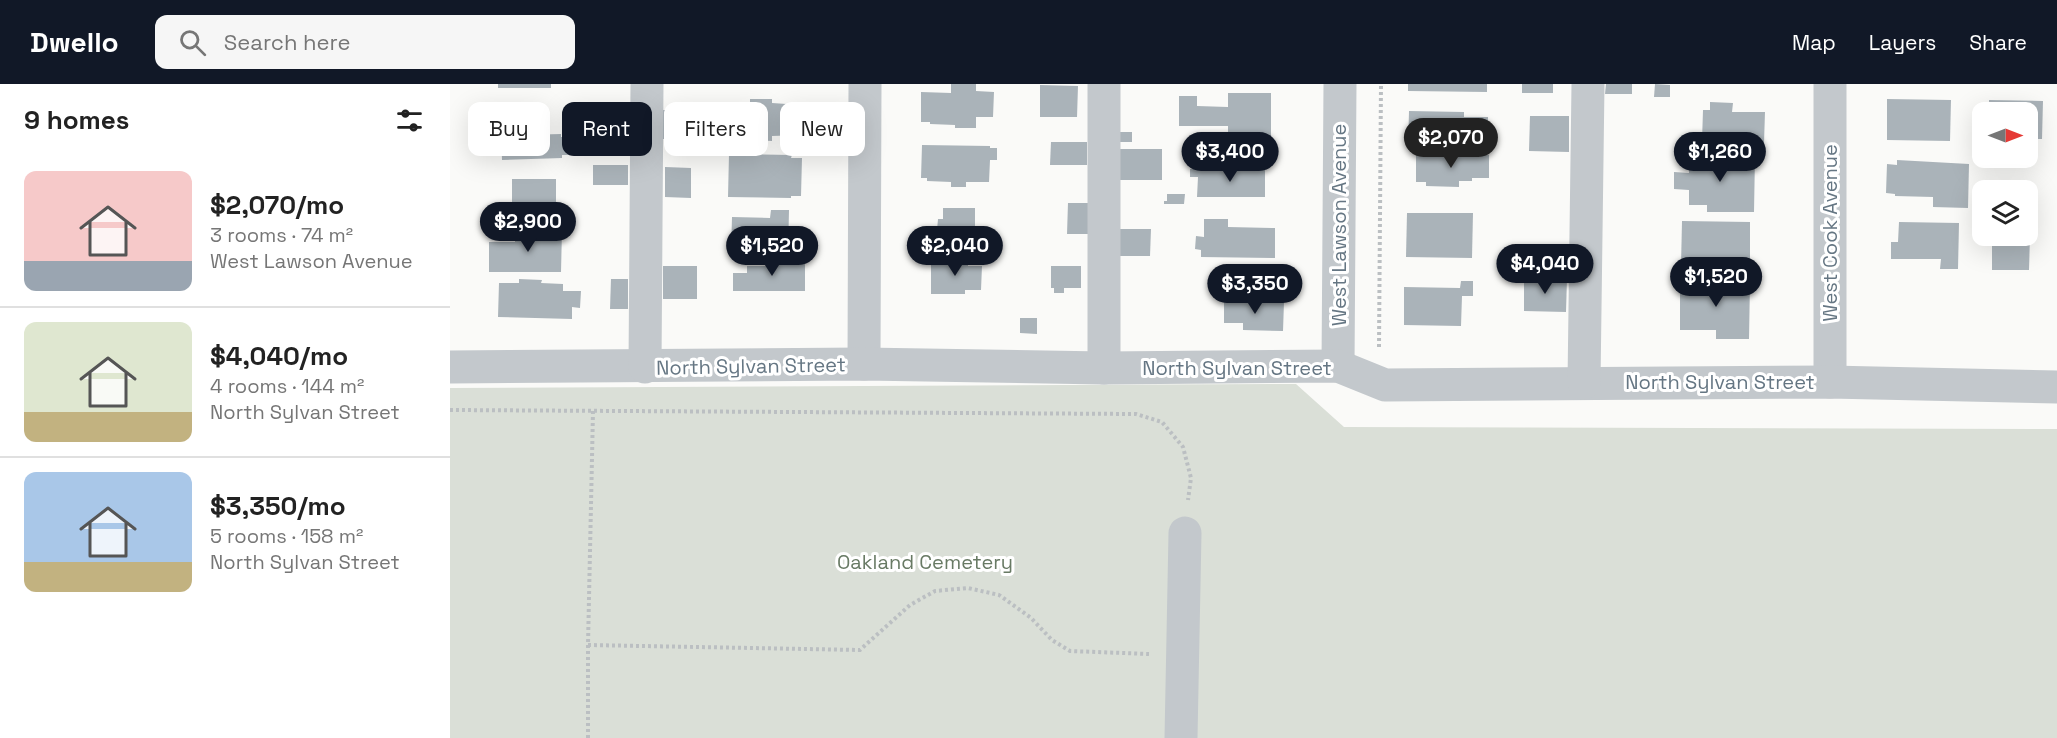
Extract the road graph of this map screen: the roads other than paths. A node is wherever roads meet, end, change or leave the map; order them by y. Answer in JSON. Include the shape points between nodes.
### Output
{"nodes":[{"id":1,"x":647,"y":84,"type":"edge"},
{"id":2,"x":865,"y":84,"type":"edge"},
{"id":3,"x":1104,"y":84,"type":"edge"},
{"id":4,"x":1340,"y":84,"type":"edge"},
{"id":5,"x":1588,"y":84,"type":"edge"},
{"id":6,"x":1830,"y":84,"type":"edge"},
{"id":7,"x":864,"y":364,"type":"junction"},
{"id":8,"x":1338,"y":366,"type":"junction"},
{"id":9,"x":450,"y":367,"type":"edge"},
{"id":10,"x":645,"y":367,"type":"junction"},
{"id":11,"x":1104,"y":368,"type":"junction"},
{"id":12,"x":1830,"y":382,"type":"junction"},
{"id":13,"x":1584,"y":383,"type":"junction"},
{"id":14,"x":2057,"y":387,"type":"edge"},
{"id":15,"x":1185,"y":533,"type":"road end"},
{"id":16,"x":1181,"y":738,"type":"edge"}],
"edges":[{"from":1,"to":10,"type":"street"},
{"from":2,"to":7,"type":"street"},
{"from":3,"to":11,"type":"street"},
{"from":4,"to":8,"type":"street","name":"West Lawson Avenue"},
{"from":5,"to":13,"type":"street"},
{"from":6,"to":12,"type":"street","name":"West Cook Avenue"},
{"from":7,"to":10,"type":"street","name":"North Sylvan Street"},
{"from":7,"to":11,"type":"street","name":"North Sylvan Street"},
{"from":8,"to":11,"type":"street","name":"North Sylvan Street"},
{"from":8,"to":13,"type":"street","name":"North Sylvan Street","via":[[1385,385]]},
{"from":9,"to":10,"type":"street","name":"North Sylvan Street"},
{"from":12,"to":13,"type":"street","name":"North Sylvan Street"},
{"from":12,"to":14,"type":"street","name":"North Sylvan Street"},
{"from":15,"to":16,"type":"street"}]}
